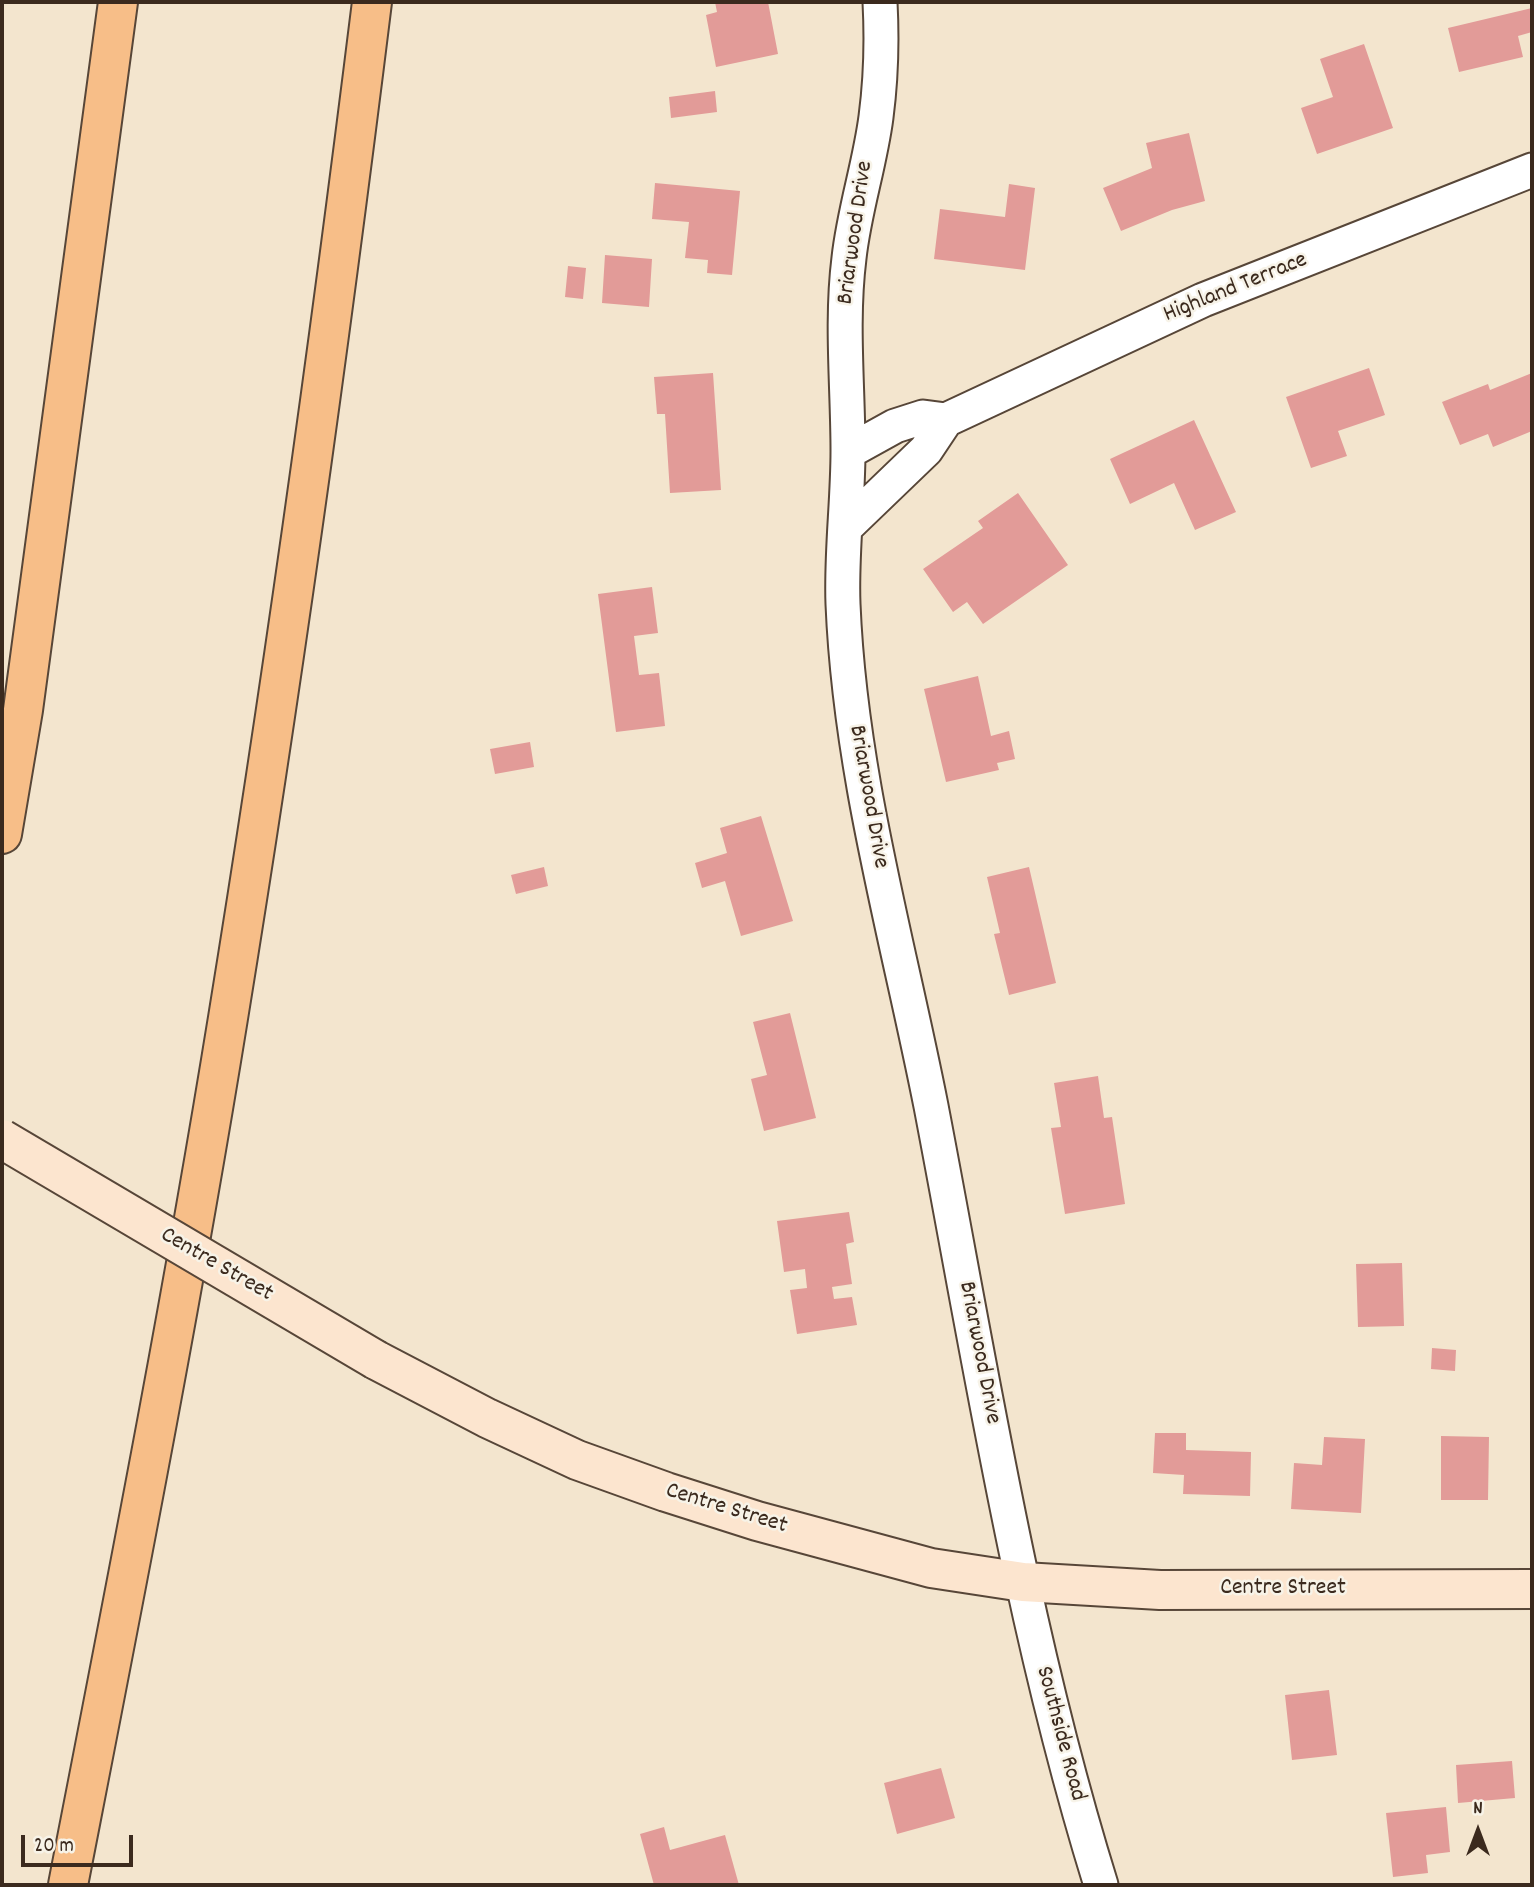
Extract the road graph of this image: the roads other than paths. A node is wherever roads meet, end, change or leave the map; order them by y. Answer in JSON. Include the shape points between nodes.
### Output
{"nodes":[{"id":1,"x":118,"y":2,"type":"edge"},
{"id":2,"x":372,"y":2,"type":"edge"},
{"id":3,"x":880,"y":2,"type":"edge"},
{"id":4,"x":1532,"y":170,"type":"edge"},
{"id":5,"x":946,"y":420,"type":"junction"},
{"id":6,"x":848,"y":452,"type":"junction"},
{"id":7,"x":846,"y":526,"type":"junction"},
{"id":8,"x":2,"y":834,"type":"edge"},
{"id":9,"x":2,"y":1139,"type":"edge"},
{"id":10,"x":1023,"y":1582,"type":"junction"},
{"id":11,"x":1532,"y":1589,"type":"edge"},
{"id":12,"x":68,"y":1885,"type":"edge"},
{"id":13,"x":1101,"y":1885,"type":"edge"}],
"edges":[{"from":1,"to":8,"type":"highway","via":[[23,710]]},
{"from":2,"to":12,"type":"highway","via":[[321,400],[228,1019],[136,1539]]},
{"from":3,"to":6,"type":"street","name":"Briarwood Drive","via":[[876,118],[849,255],[845,300]]},
{"from":4,"to":5,"type":"street","name":"Highland Terrace","via":[[1203,300]]},
{"from":5,"to":6,"type":"street","name":"Highland Terrace","via":[[923,416]]},
{"from":5,"to":7,"type":"street","via":[[926,450]]},
{"from":6,"to":7,"type":"street","name":"Briarwood Drive"},
{"from":7,"to":10,"type":"street","name":"Briarwood Drive","via":[[843,600],[851,710]]},
{"from":9,"to":10,"type":"main road","name":"Centre Street","bridge":true,"via":[[376,1360],[566,1455],[757,1521],[930,1568]]},
{"from":10,"to":11,"type":"main road","name":"Centre Street","via":[[1160,1590]]},
{"from":10,"to":13,"type":"street","name":"Southside Road","via":[[1045,1684]]}]}
